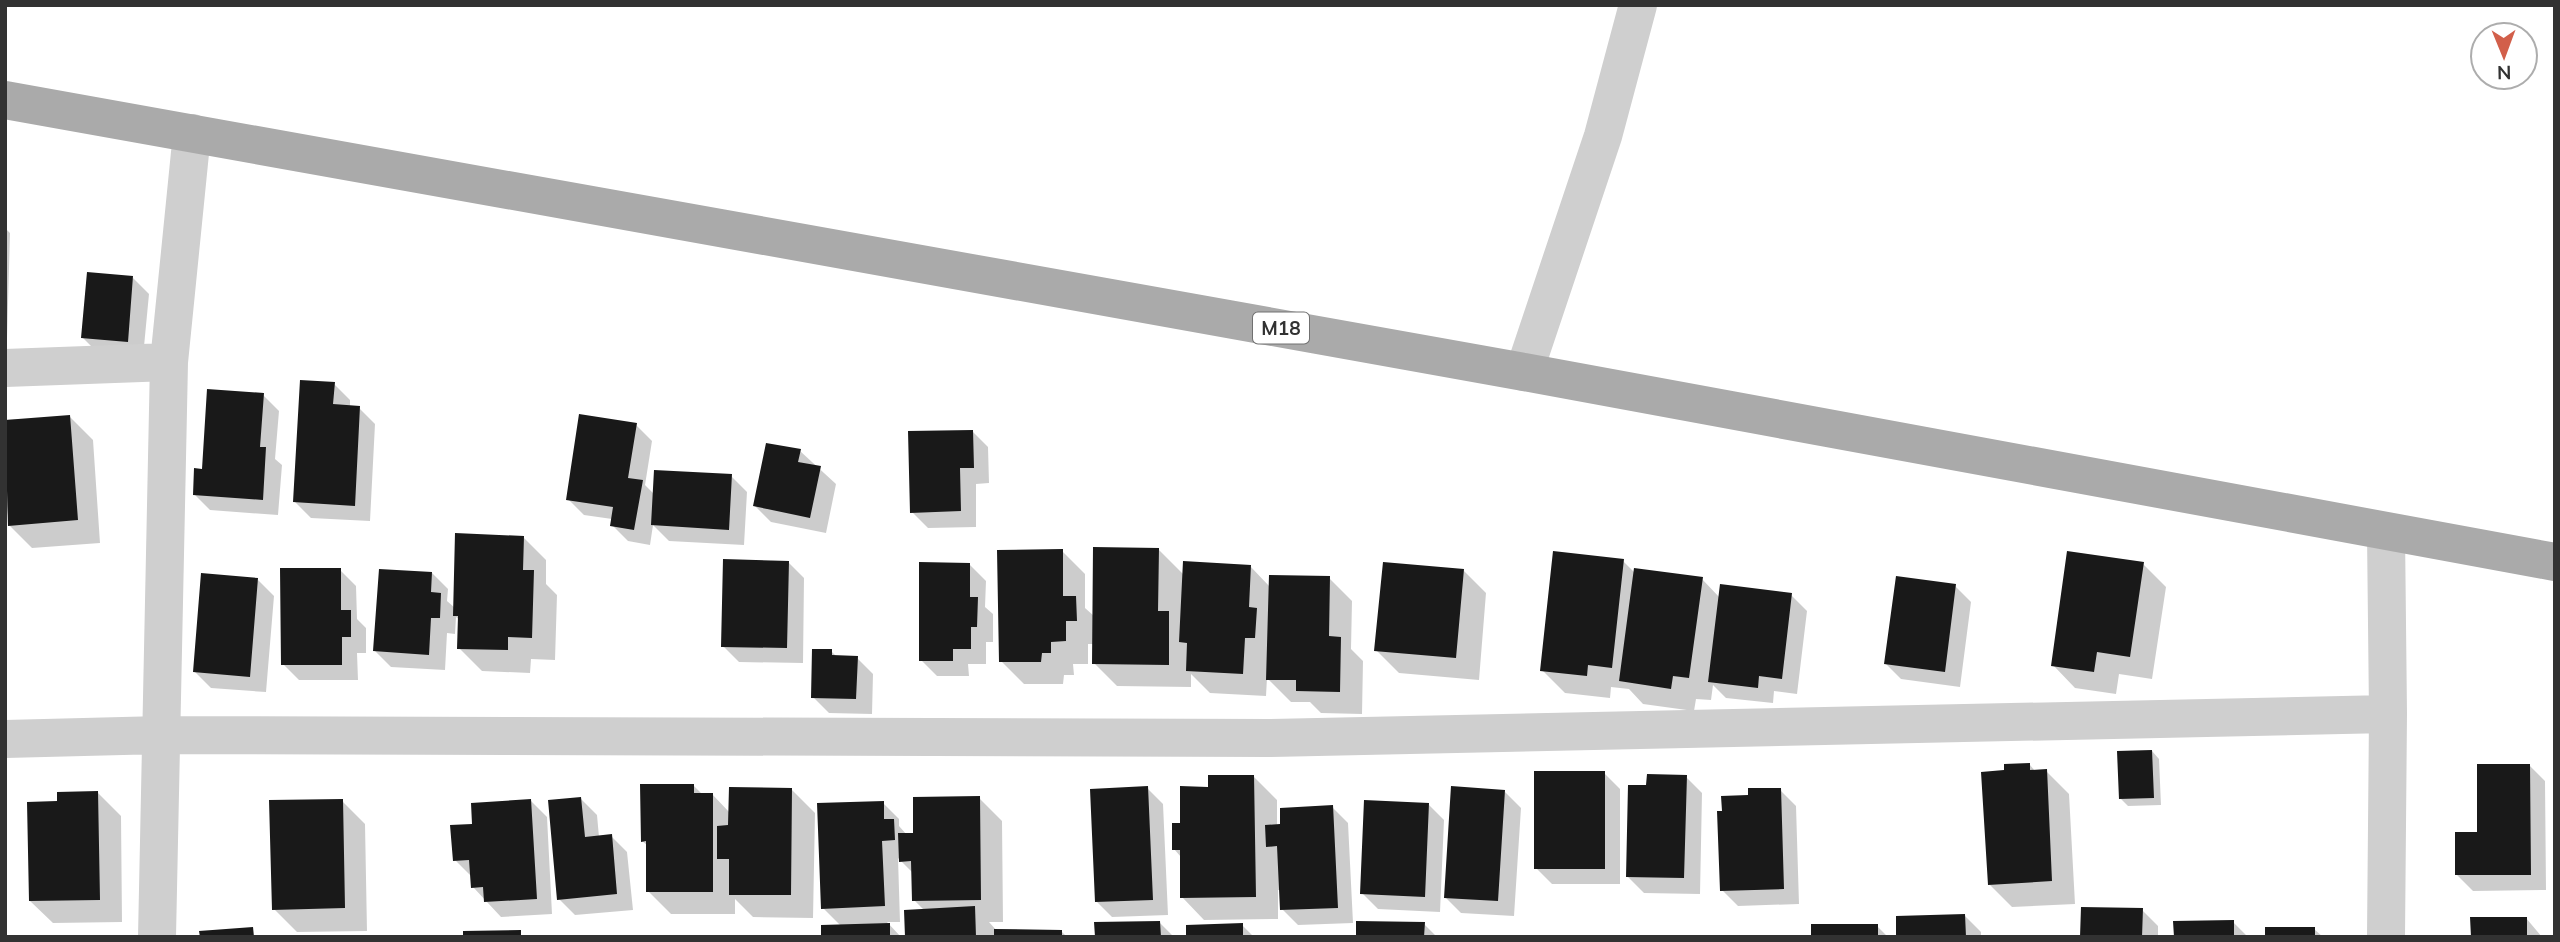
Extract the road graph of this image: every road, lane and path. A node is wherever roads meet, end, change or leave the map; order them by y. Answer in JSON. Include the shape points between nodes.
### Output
{"nodes":[{"id":1,"x":1638,"y":5,"type":"edge"},
{"id":2,"x":5,"y":100,"type":"edge"},
{"id":3,"x":192,"y":133,"type":"junction"},
{"id":4,"x":169,"y":362,"type":"junction"},
{"id":5,"x":5,"y":368,"type":"edge"},
{"id":6,"x":1524,"y":372,"type":"junction"},
{"id":7,"x":2386,"y":533,"type":"junction"},
{"id":8,"x":2555,"y":562,"type":"edge"},
{"id":9,"x":2388,"y":714,"type":"junction"},
{"id":10,"x":162,"y":735,"type":"junction"},
{"id":11,"x":5,"y":739,"type":"edge"},
{"id":12,"x":157,"y":937,"type":"edge"},
{"id":13,"x":2386,"y":937,"type":"edge"}],
"edges":[{"from":1,"to":6,"type":"street","via":[[1603,136]]},
{"from":2,"to":3,"type":"main road","number":"M18"},
{"from":3,"to":4,"type":"street"},
{"from":3,"to":6,"type":"main road","number":"M18"},
{"from":4,"to":5,"type":"street"},
{"from":4,"to":10,"type":"street"},
{"from":6,"to":7,"type":"main road","number":"M18"},
{"from":7,"to":8,"type":"main road","number":"M18"},
{"from":7,"to":9,"type":"street"},
{"from":9,"to":10,"type":"street","via":[[1271,738]]},
{"from":9,"to":13,"type":"street"},
{"from":10,"to":11,"type":"street"},
{"from":10,"to":12,"type":"street"}]}
